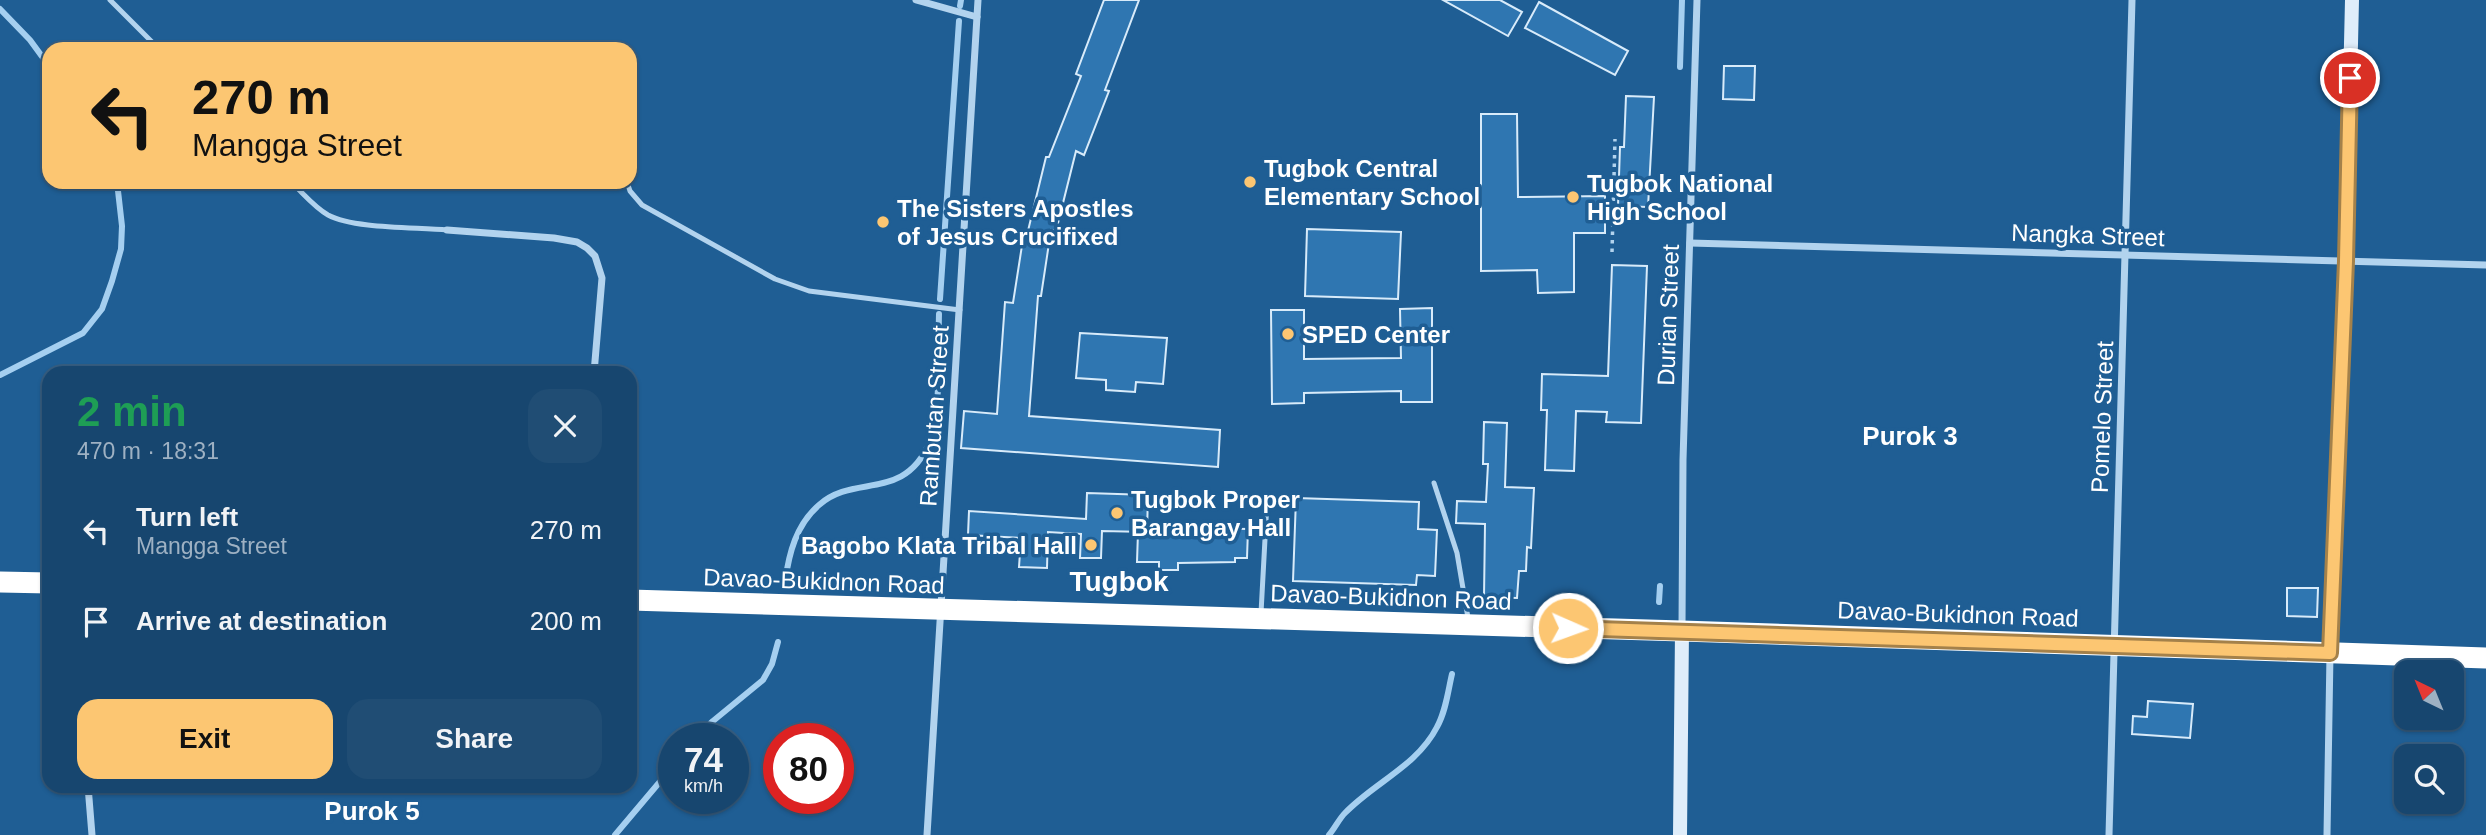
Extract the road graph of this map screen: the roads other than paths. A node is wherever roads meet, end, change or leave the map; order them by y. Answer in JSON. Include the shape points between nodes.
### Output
{"nodes":[{"id":1,"x":110,"y":0,"type":"edge"},
{"id":2,"x":916,"y":0,"type":"edge"},
{"id":3,"x":978,"y":0,"type":"edge"},
{"id":4,"x":1697,"y":0,"type":"edge"},
{"id":5,"x":2132,"y":0,"type":"edge"},
{"id":6,"x":2352,"y":0,"type":"edge"},
{"id":7,"x":977,"y":17,"type":"junction"},
{"id":8,"x":152,"y":42,"type":"edge"},
{"id":9,"x":298,"y":189,"type":"edge"},
{"id":10,"x":629,"y":189,"type":"edge"},
{"id":11,"x":447,"y":230,"type":"joint"},
{"id":12,"x":1689,"y":243,"type":"junction"},
{"id":13,"x":2126,"y":255,"type":"junction"},
{"id":14,"x":2346,"y":261,"type":"junction"},
{"id":15,"x":2486,"y":265,"type":"edge"},
{"id":16,"x":960,"y":310,"type":"junction"},
{"id":17,"x":595,"y":366,"type":"edge"},
{"id":18,"x":1434,"y":483,"type":"dead end"},
{"id":19,"x":1267,"y":502,"type":"dead end"},
{"id":20,"x":0,"y":582,"type":"edge"},
{"id":21,"x":42,"y":583,"type":"edge"},
{"id":22,"x":637,"y":600,"type":"edge"},
{"id":23,"x":941,"y":611,"type":"junction"},
{"id":24,"x":1261,"y":620,"type":"junction"},
{"id":25,"x":1469,"y":626,"type":"junction"},
{"id":26,"x":1682,"y":631,"type":"junction"},
{"id":27,"x":2115,"y":646,"type":"junction"},
{"id":28,"x":2330,"y":653,"type":"junction"},
{"id":29,"x":2486,"y":658,"type":"edge"},
{"id":30,"x":89,"y":793,"type":"edge"},
{"id":31,"x":92,"y":835,"type":"edge"},
{"id":32,"x":927,"y":835,"type":"edge"},
{"id":33,"x":1680,"y":835,"type":"edge"},
{"id":34,"x":2109,"y":835,"type":"edge"},
{"id":35,"x":2327,"y":835,"type":"edge"}],
"edges":[{"from":1,"to":8,"type":"lane"},
{"from":2,"to":7,"type":"street"},
{"from":3,"to":7,"type":"street","name":"Rambutan Street"},
{"from":4,"to":12,"type":"street","name":"Durian Street"},
{"from":5,"to":13,"type":"street","name":"Pomelo Street"},
{"from":6,"to":14,"type":"street"},
{"from":7,"to":16,"type":"street","name":"Rambutan Street"},
{"from":9,"to":11,"type":"lane","via":[[330,216]]},
{"from":10,"to":16,"type":"lane","via":[[642,205],[775,279],[809,291]]},
{"from":11,"to":17,"type":"street","via":[[554,237],[587,248],[595,256],[602,278]]},
{"from":12,"to":13,"type":"street","name":"Nangka Street"},
{"from":12,"to":26,"type":"street","name":"Durian Street"},
{"from":13,"to":14,"type":"street","name":"Nangka Street"},
{"from":13,"to":27,"type":"street","name":"Pomelo Street"},
{"from":14,"to":15,"type":"street","name":"Nangka Street"},
{"from":14,"to":28,"type":"street"},
{"from":16,"to":23,"type":"street","name":"Rambutan Street"},
{"from":18,"to":25,"type":"lane","via":[[1457,553]]},
{"from":19,"to":24,"type":"lane"},
{"from":20,"to":21,"type":"highway"},
{"from":22,"to":23,"type":"highway","name":"Davao-Bukidnon Road"},
{"from":23,"to":24,"type":"highway","name":"Davao-Bukidnon Road"},
{"from":23,"to":32,"type":"street","name":"Rambutan Street"},
{"from":24,"to":25,"type":"highway","name":"Davao-Bukidnon Road"},
{"from":25,"to":26,"type":"highway","name":"Davao-Bukidnon Road"},
{"from":26,"to":27,"type":"highway","name":"Davao-Bukidnon Road"},
{"from":26,"to":33,"type":"street"},
{"from":27,"to":28,"type":"highway","name":"Davao-Bukidnon Road"},
{"from":27,"to":34,"type":"street","name":"Pomelo Street"},
{"from":28,"to":29,"type":"highway","name":"Davao-Bukidnon Road"},
{"from":28,"to":35,"type":"street"},
{"from":30,"to":31,"type":"street"}]}
